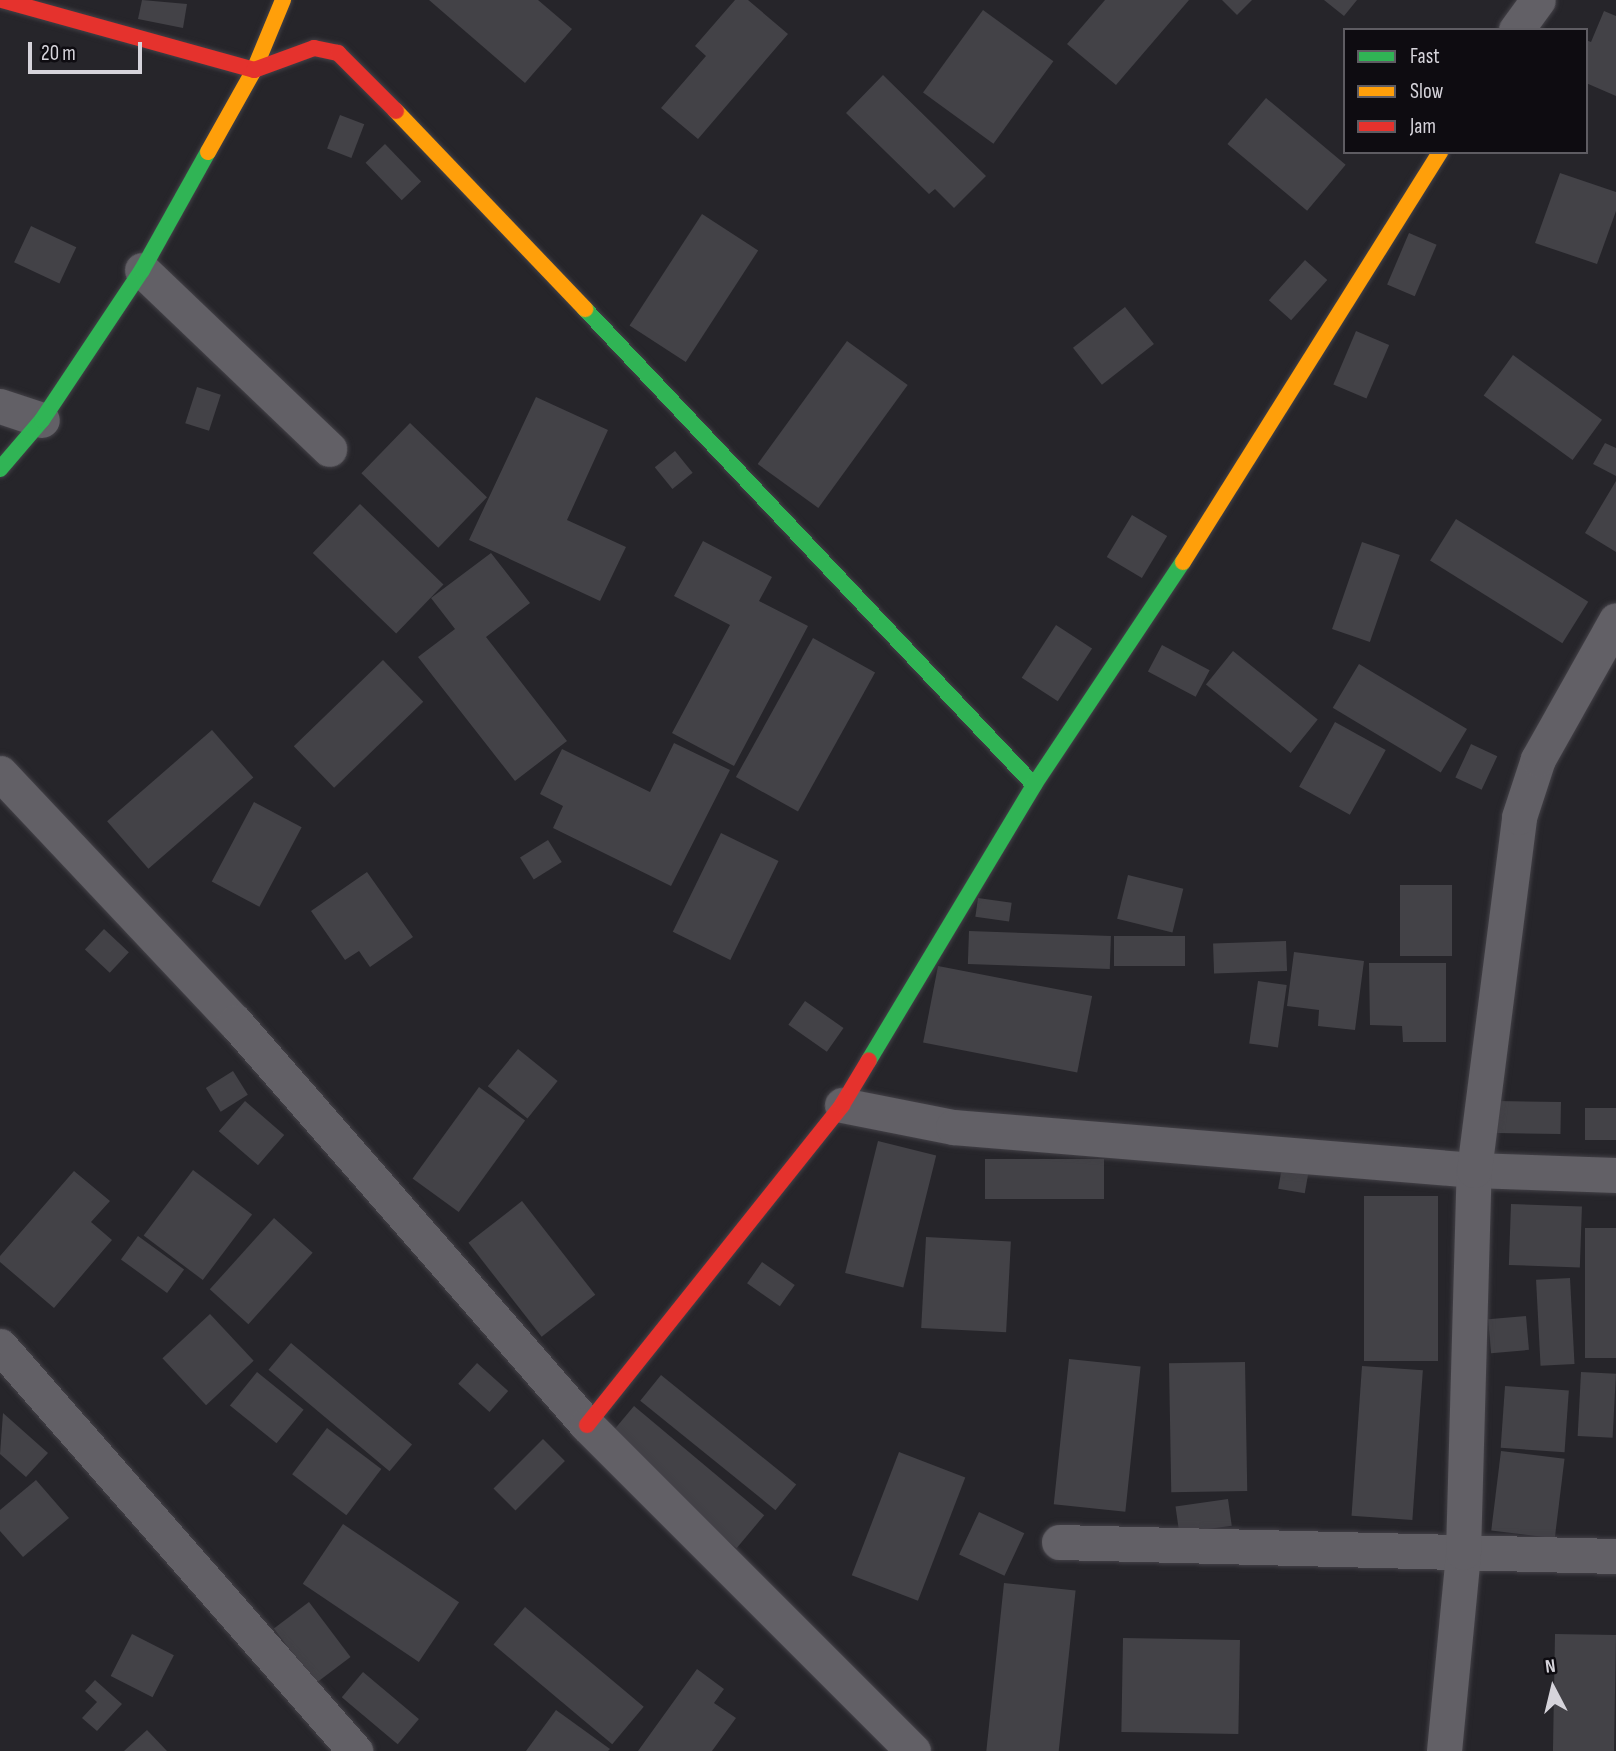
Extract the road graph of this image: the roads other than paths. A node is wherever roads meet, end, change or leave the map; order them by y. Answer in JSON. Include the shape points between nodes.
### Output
{"nodes":[{"id":1,"x":2,"y":0,"type":"edge"},
{"id":2,"x":283,"y":0,"type":"edge"},
{"id":3,"x":1538,"y":0,"type":"edge"},
{"id":4,"x":1517,"y":28,"type":"edge"},
{"id":5,"x":254,"y":69,"type":"junction"},
{"id":6,"x":1439,"y":154,"type":"edge"},
{"id":7,"x":142,"y":270,"type":"junction"},
{"id":8,"x":0,"y":406,"type":"edge"},
{"id":9,"x":42,"y":420,"type":"junction"},
{"id":10,"x":329,"y":449,"type":"dead end"},
{"id":11,"x":0,"y":469,"type":"edge"},
{"id":12,"x":1616,"y":620,"type":"edge"},
{"id":13,"x":0,"y":773,"type":"edge"},
{"id":14,"x":1034,"y":785,"type":"junction"},
{"id":15,"x":842,"y":1105,"type":"junction"},
{"id":16,"x":1474,"y":1170,"type":"junction"},
{"id":17,"x":1616,"y":1175,"type":"edge"},
{"id":18,"x":0,"y":1346,"type":"edge"},
{"id":19,"x":587,"y":1425,"type":"junction"},
{"id":20,"x":1059,"y":1542,"type":"dead end"},
{"id":21,"x":1463,"y":1552,"type":"junction"},
{"id":22,"x":1616,"y":1556,"type":"edge"},
{"id":23,"x":355,"y":1751,"type":"edge"},
{"id":24,"x":913,"y":1751,"type":"edge"},
{"id":25,"x":1444,"y":1751,"type":"edge"}],
"edges":[{"from":1,"to":5,"type":"street"},
{"from":2,"to":5,"type":"street"},
{"from":3,"to":4,"type":"street"},
{"from":5,"to":7,"type":"street"},
{"from":5,"to":14,"type":"street","via":[[314,48],[338,53]]},
{"from":6,"to":14,"type":"street","via":[[1212,520]]},
{"from":7,"to":9,"type":"street"},
{"from":7,"to":10,"type":"street"},
{"from":8,"to":9,"type":"street"},
{"from":9,"to":11,"type":"street"},
{"from":12,"to":16,"type":"street","via":[[1538,759],[1520,817]]},
{"from":13,"to":19,"type":"street","via":[[235,1022]]},
{"from":14,"to":15,"type":"street"},
{"from":15,"to":16,"type":"street","via":[[953,1127]]},
{"from":15,"to":19,"type":"street"},
{"from":16,"to":17,"type":"street"},
{"from":16,"to":21,"type":"street"},
{"from":18,"to":23,"type":"street"},
{"from":19,"to":24,"type":"street"},
{"from":20,"to":21,"type":"street"},
{"from":21,"to":22,"type":"street"},
{"from":21,"to":25,"type":"street"}]}
